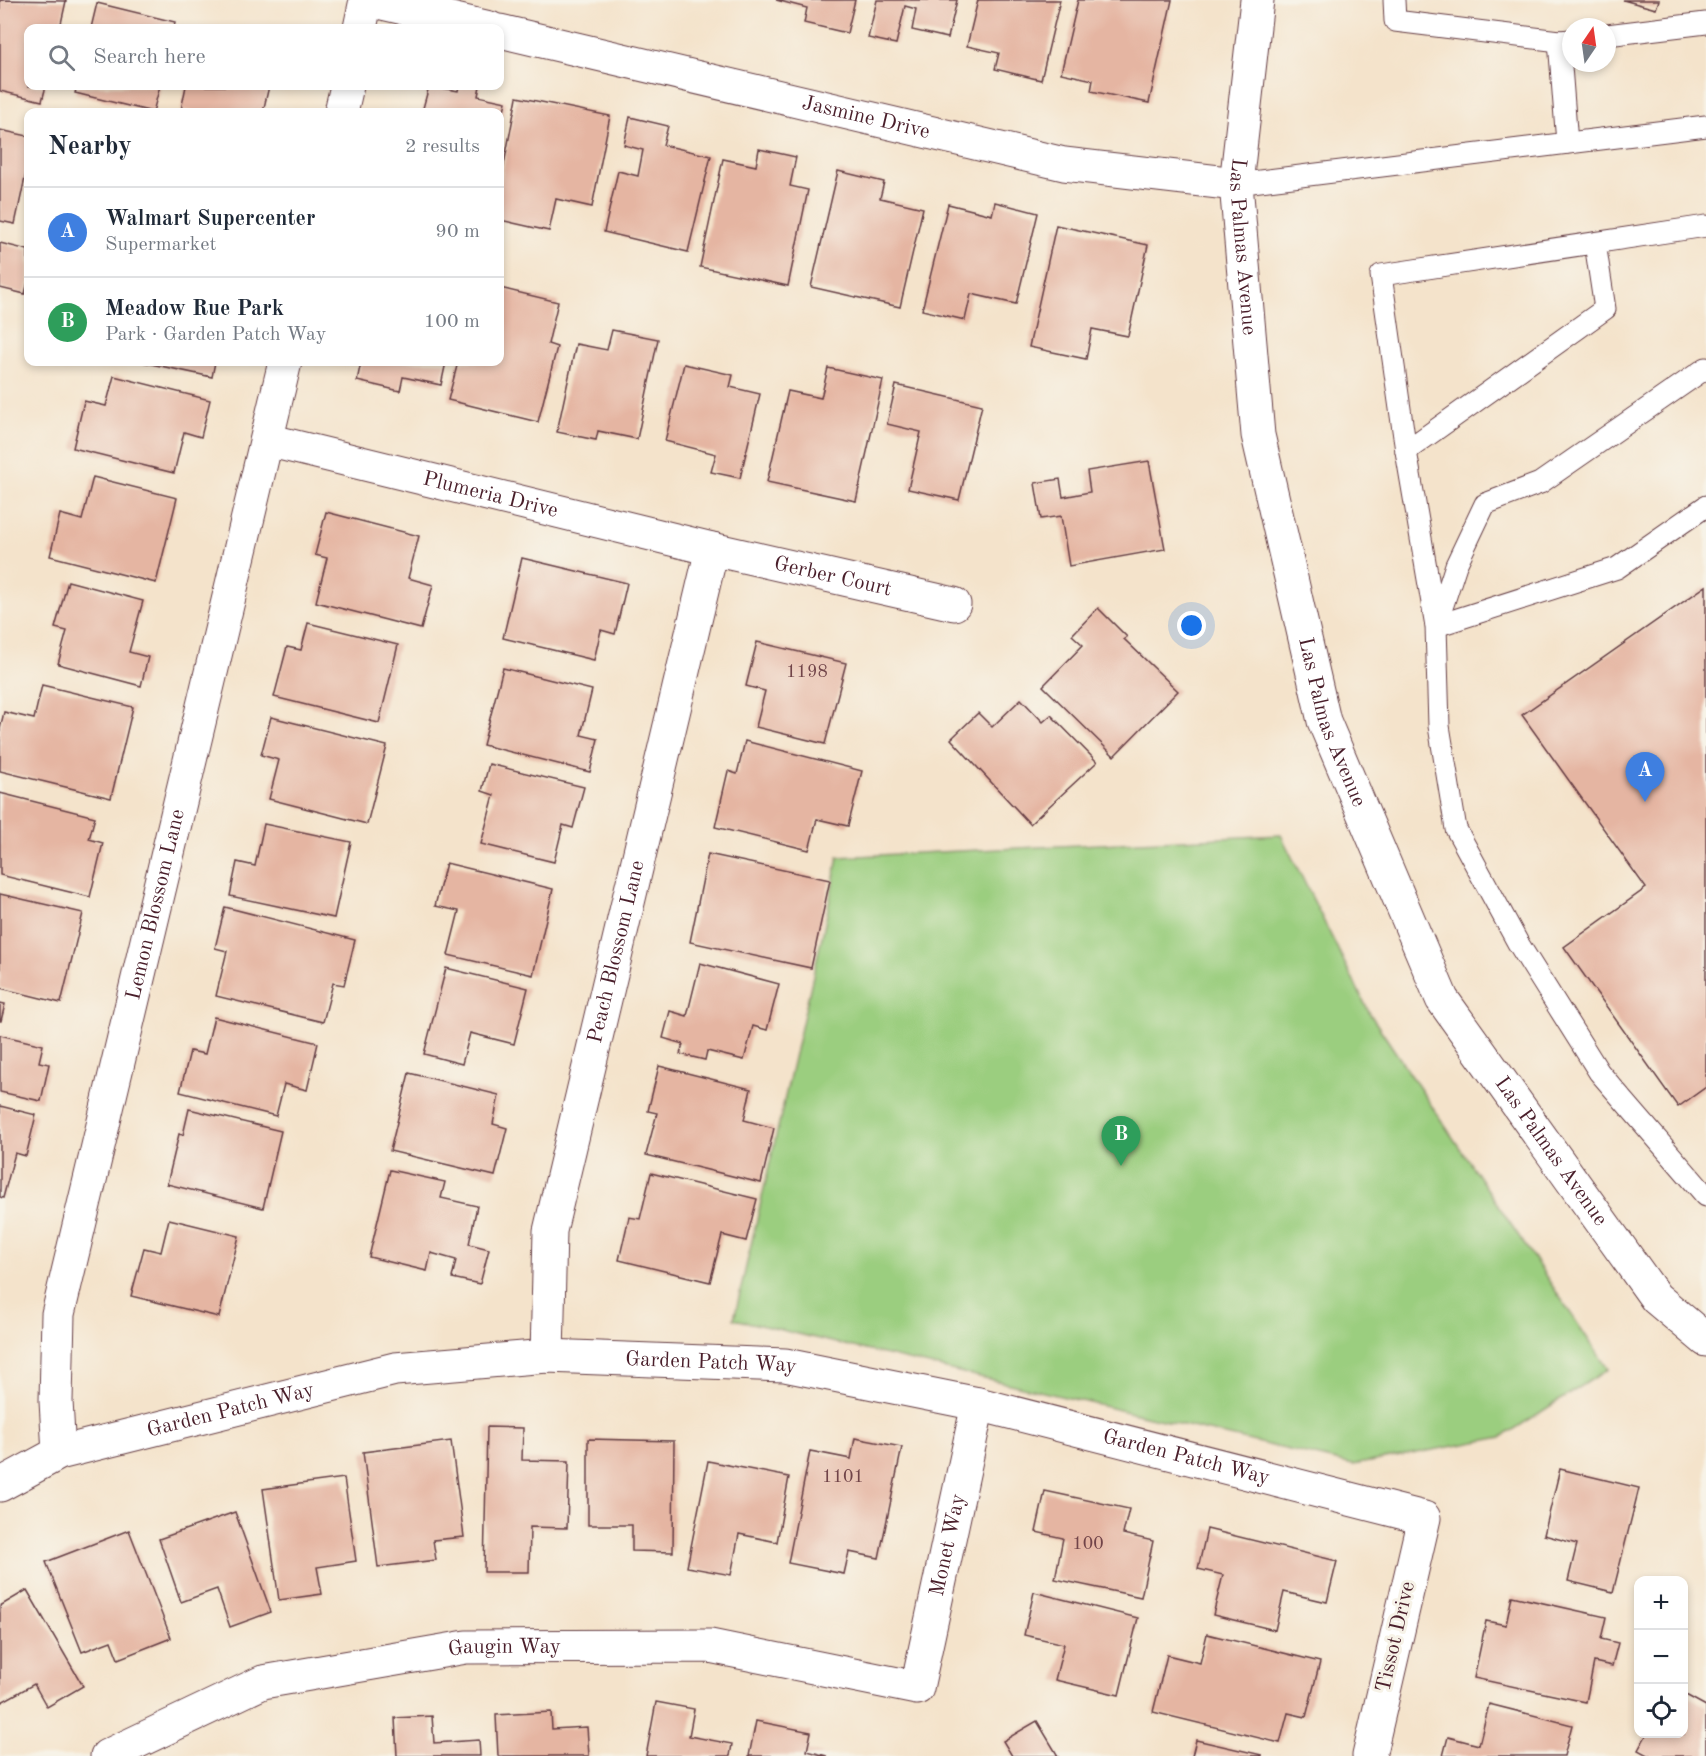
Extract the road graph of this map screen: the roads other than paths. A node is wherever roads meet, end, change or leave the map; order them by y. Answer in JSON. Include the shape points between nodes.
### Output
{"nodes":[{"id":1,"x":368,"y":0,"type":"edge"},
{"id":2,"x":1257,"y":0,"type":"edge"},
{"id":3,"x":1394,"y":0,"type":"edge"},
{"id":4,"x":1706,"y":23,"type":"edge"},
{"id":5,"x":361,"y":24,"type":"edge"},
{"id":6,"x":473,"y":24,"type":"edge"},
{"id":7,"x":504,"y":32,"type":"edge"},
{"id":8,"x":1616,"y":34,"type":"edge"},
{"id":9,"x":1562,"y":40,"type":"edge"},
{"id":10,"x":1566,"y":72,"type":"edge"},
{"id":11,"x":346,"y":90,"type":"edge"},
{"id":12,"x":342,"y":108,"type":"edge"},
{"id":13,"x":1706,"y":126,"type":"edge"},
{"id":14,"x":1567,"y":143,"type":"junction"},
{"id":15,"x":1236,"y":184,"type":"junction"},
{"id":16,"x":1706,"y":226,"type":"edge"},
{"id":17,"x":1595,"y":243,"type":"junction"},
{"id":18,"x":284,"y":366,"type":"edge"},
{"id":19,"x":1706,"y":368,"type":"edge"},
{"id":20,"x":267,"y":440,"type":"junction"},
{"id":21,"x":1406,"y":451,"type":"junction"},
{"id":22,"x":1706,"y":506,"type":"edge"},
{"id":23,"x":712,"y":549,"type":"junction"},
{"id":24,"x":954,"y":604,"type":"dead end"},
{"id":25,"x":1436,"y":626,"type":"junction"},
{"id":26,"x":1706,"y":1196,"type":"edge"},
{"id":27,"x":1706,"y":1340,"type":"edge"},
{"id":28,"x":547,"y":1356,"type":"junction"},
{"id":29,"x":978,"y":1404,"type":"junction"},
{"id":30,"x":59,"y":1453,"type":"junction"},
{"id":31,"x":0,"y":1485,"type":"edge"},
{"id":32,"x":1424,"y":1518,"type":"joint"},
{"id":33,"x":917,"y":1688,"type":"joint"},
{"id":34,"x":107,"y":1756,"type":"edge"},
{"id":35,"x":1369,"y":1756,"type":"edge"}],
"edges":[{"from":1,"to":5,"type":"street"},
{"from":1,"to":6,"type":"street"},
{"from":2,"to":15,"type":"street","name":"Las Palmas Avenue"},
{"from":3,"to":9,"type":"lane","via":[[1395,21]]},
{"from":4,"to":8,"type":"lane"},
{"from":7,"to":15,"type":"street","name":"Jasmine Drive","via":[[1064,164]]},
{"from":10,"to":14,"type":"lane"},
{"from":11,"to":12,"type":"street"},
{"from":13,"to":14,"type":"lane"},
{"from":14,"to":15,"type":"lane"},
{"from":15,"to":27,"type":"street","name":"Las Palmas Avenue","via":[[1258,435],[1324,721],[1442,999],[1656,1298]]},
{"from":16,"to":17,"type":"lane"},
{"from":17,"to":21,"type":"lane","via":[[1605,309]]},
{"from":17,"to":21,"type":"lane","via":[[1382,275]]},
{"from":18,"to":20,"type":"street","name":"Lemon Blossom Lane"},
{"from":19,"to":25,"type":"lane","via":[[1540,483],[1485,504],[1456,565]]},
{"from":20,"to":23,"type":"street","name":"Plumeria Drive"},
{"from":20,"to":30,"type":"street","name":"Lemon Blossom Lane","via":[[58,1314]]},
{"from":21,"to":25,"type":"lane"},
{"from":22,"to":25,"type":"lane","via":[[1617,568]]},
{"from":23,"to":24,"type":"street","name":"Gerber Court"},
{"from":23,"to":28,"type":"street","name":"Peach Blossom Lane","via":[[550,1231]]},
{"from":25,"to":26,"type":"lane","via":[[1439,726],[1456,829],[1518,943],[1599,1072]]},
{"from":28,"to":29,"type":"street","name":"Garden Patch Way","via":[[785,1365]]},
{"from":28,"to":30,"type":"street","name":"Garden Patch Way","via":[[395,1369]]},
{"from":29,"to":32,"type":"street","name":"Garden Patch Way"},
{"from":29,"to":33,"type":"street","name":"Monet Way"},
{"from":30,"to":31,"type":"street","name":"Garden Patch Way"},
{"from":32,"to":35,"type":"street","name":"Tissot Drive"},
{"from":33,"to":34,"type":"street","name":"Gaugin Way","via":[[711,1646],[466,1647],[263,1682]]}]}
